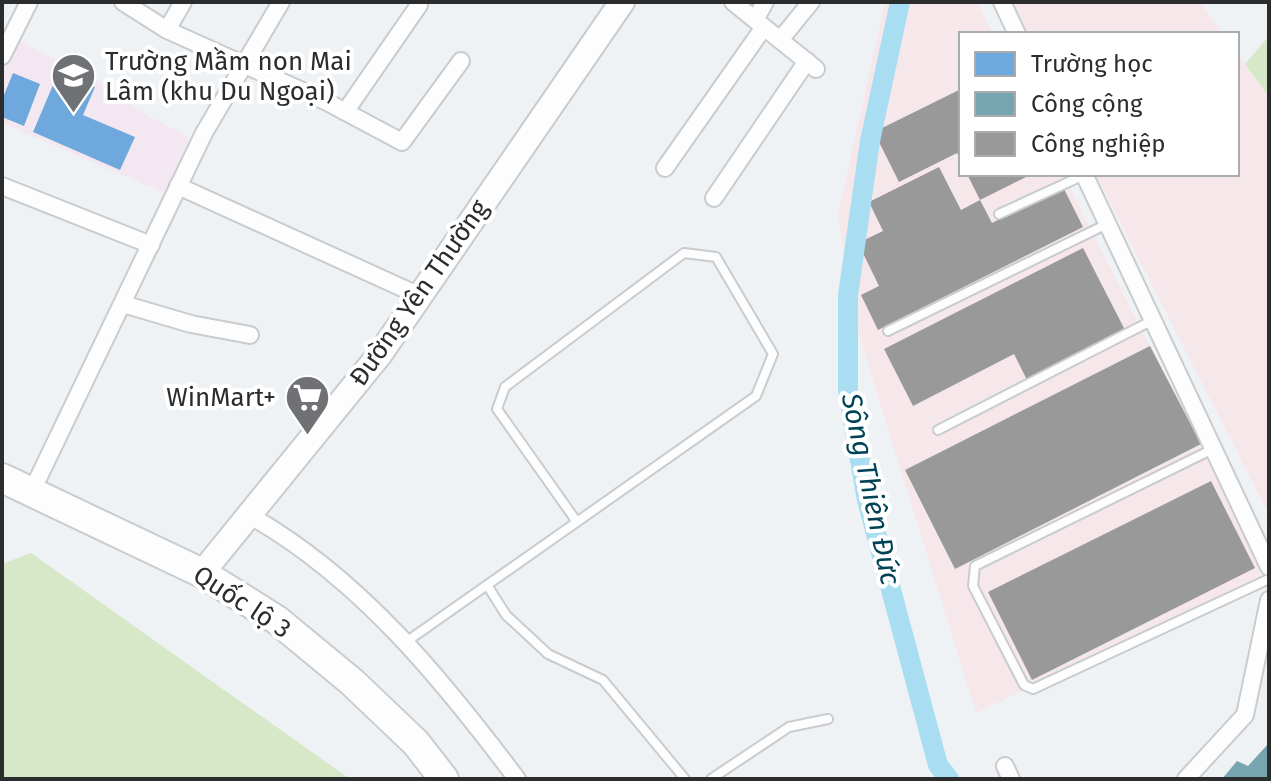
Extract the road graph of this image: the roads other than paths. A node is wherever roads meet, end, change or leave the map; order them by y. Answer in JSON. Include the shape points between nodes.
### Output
{"nodes":[{"id":1,"x":29,"y":2,"type":"edge"},
{"id":2,"x":123,"y":2,"type":"edge"},
{"id":3,"x":183,"y":2,"type":"edge"},
{"id":4,"x":281,"y":2,"type":"edge"},
{"id":5,"x":622,"y":2,"type":"edge"},
{"id":6,"x":733,"y":2,"type":"edge"},
{"id":7,"x":765,"y":2,"type":"edge"},
{"id":8,"x":811,"y":2,"type":"edge"},
{"id":9,"x":1002,"y":2,"type":"edge"},
{"id":10,"x":419,"y":5,"type":"dead end"},
{"id":11,"x":760,"y":24,"type":"junction"},
{"id":12,"x":167,"y":30,"type":"junction"},
{"id":13,"x":1016,"y":32,"type":"edge"},
{"id":14,"x":780,"y":40,"type":"junction"},
{"id":15,"x":2,"y":56,"type":"edge"},
{"id":16,"x":461,"y":61,"type":"dead end"},
{"id":17,"x":243,"y":65,"type":"junction"},
{"id":18,"x":345,"y":112,"type":"junction"},
{"id":19,"x":665,"y":168,"type":"dead end"},
{"id":20,"x":1080,"y":176,"type":"edge"},
{"id":21,"x":1085,"y":176,"type":"edge"},
{"id":22,"x":2,"y":186,"type":"edge"},
{"id":23,"x":178,"y":186,"type":"junction"},
{"id":24,"x":714,"y":198,"type":"dead end"},
{"id":25,"x":999,"y":214,"type":"dead end"},
{"id":26,"x":1107,"y":224,"type":"junction"},
{"id":27,"x":151,"y":245,"type":"junction"},
{"id":28,"x":420,"y":296,"type":"junction"},
{"id":29,"x":123,"y":304,"type":"junction"},
{"id":30,"x":1153,"y":320,"type":"junction"},
{"id":31,"x":888,"y":331,"type":"dead end"},
{"id":32,"x":250,"y":335,"type":"dead end"},
{"id":33,"x":938,"y":430,"type":"dead end"},
{"id":34,"x":1213,"y":449,"type":"junction"},
{"id":35,"x":2,"y":478,"type":"edge"},
{"id":36,"x":32,"y":491,"type":"junction"},
{"id":37,"x":249,"y":515,"type":"junction"},
{"id":38,"x":577,"y":522,"type":"junction"},
{"id":39,"x":1262,"y":535,"type":"edge"},
{"id":40,"x":1269,"y":567,"type":"edge"},
{"id":41,"x":202,"y":573,"type":"junction"},
{"id":42,"x":1269,"y":579,"type":"edge"},
{"id":43,"x":487,"y":585,"type":"junction"},
{"id":44,"x":1269,"y":600,"type":"edge"},
{"id":45,"x":406,"y":642,"type":"junction"},
{"id":46,"x":828,"y":719,"type":"dead end"},
{"id":47,"x":444,"y":779,"type":"edge"},
{"id":48,"x":517,"y":779,"type":"edge"},
{"id":49,"x":685,"y":779,"type":"edge"},
{"id":50,"x":711,"y":779,"type":"edge"},
{"id":51,"x":1186,"y":779,"type":"edge"}],
"edges":[{"from":1,"to":15,"type":"street"},
{"from":2,"to":12,"type":"street"},
{"from":3,"to":12,"type":"street"},
{"from":4,"to":17,"type":"street"},
{"from":5,"to":28,"type":"main road","name":"Đường Yên Thường"},
{"from":6,"to":11,"type":"street"},
{"from":7,"to":11,"type":"street"},
{"from":8,"to":14,"type":"street"},
{"from":9,"to":13,"type":"street"},
{"from":10,"to":18,"type":"street"},
{"from":11,"to":14,"type":"street"},
{"from":11,"to":19,"type":"street"},
{"from":12,"to":17,"type":"street"},
{"from":14,"to":24,"type":"street","via":[[812,65]]},
{"from":16,"to":18,"type":"street","via":[[402,142]]},
{"from":17,"to":18,"type":"street"},
{"from":17,"to":23,"type":"street"},
{"from":20,"to":25,"type":"lane"},
{"from":21,"to":26,"type":"street"},
{"from":22,"to":27,"type":"street"},
{"from":23,"to":27,"type":"street"},
{"from":23,"to":28,"type":"street"},
{"from":26,"to":30,"type":"street"},
{"from":26,"to":31,"type":"lane"},
{"from":27,"to":29,"type":"street"},
{"from":28,"to":37,"type":"main road","name":"Đường Yên Thường","via":[[380,354]]},
{"from":29,"to":32,"type":"street"},
{"from":29,"to":36,"type":"street"},
{"from":30,"to":33,"type":"lane"},
{"from":30,"to":34,"type":"street"},
{"from":34,"to":39,"type":"street"},
{"from":34,"to":42,"type":"lane","via":[[975,566],[973,586],[1024,685],[1033,689]]},
{"from":35,"to":36,"type":"highway","name":"Quốc lộ 3"},
{"from":36,"to":41,"type":"highway","name":"Quốc lộ 3"},
{"from":37,"to":41,"type":"main road","name":"Đường Yên Thường"},
{"from":37,"to":45,"type":"street","via":[[323,564]]},
{"from":38,"to":38,"type":"lane","via":[[756,396],[773,354],[716,257],[684,253],[505,387],[497,409]]},
{"from":38,"to":43,"type":"lane"},
{"from":39,"to":40,"type":"street"},
{"from":41,"to":47,"type":"highway","name":"Quốc lộ 3","via":[[277,620],[352,682],[416,743]]},
{"from":43,"to":45,"type":"lane"},
{"from":43,"to":49,"type":"lane","via":[[506,615],[548,654],[603,680]]},
{"from":44,"to":51,"type":"street","via":[[1245,715]]},
{"from":45,"to":48,"type":"street"},
{"from":46,"to":50,"type":"lane","via":[[789,727]]}]}
